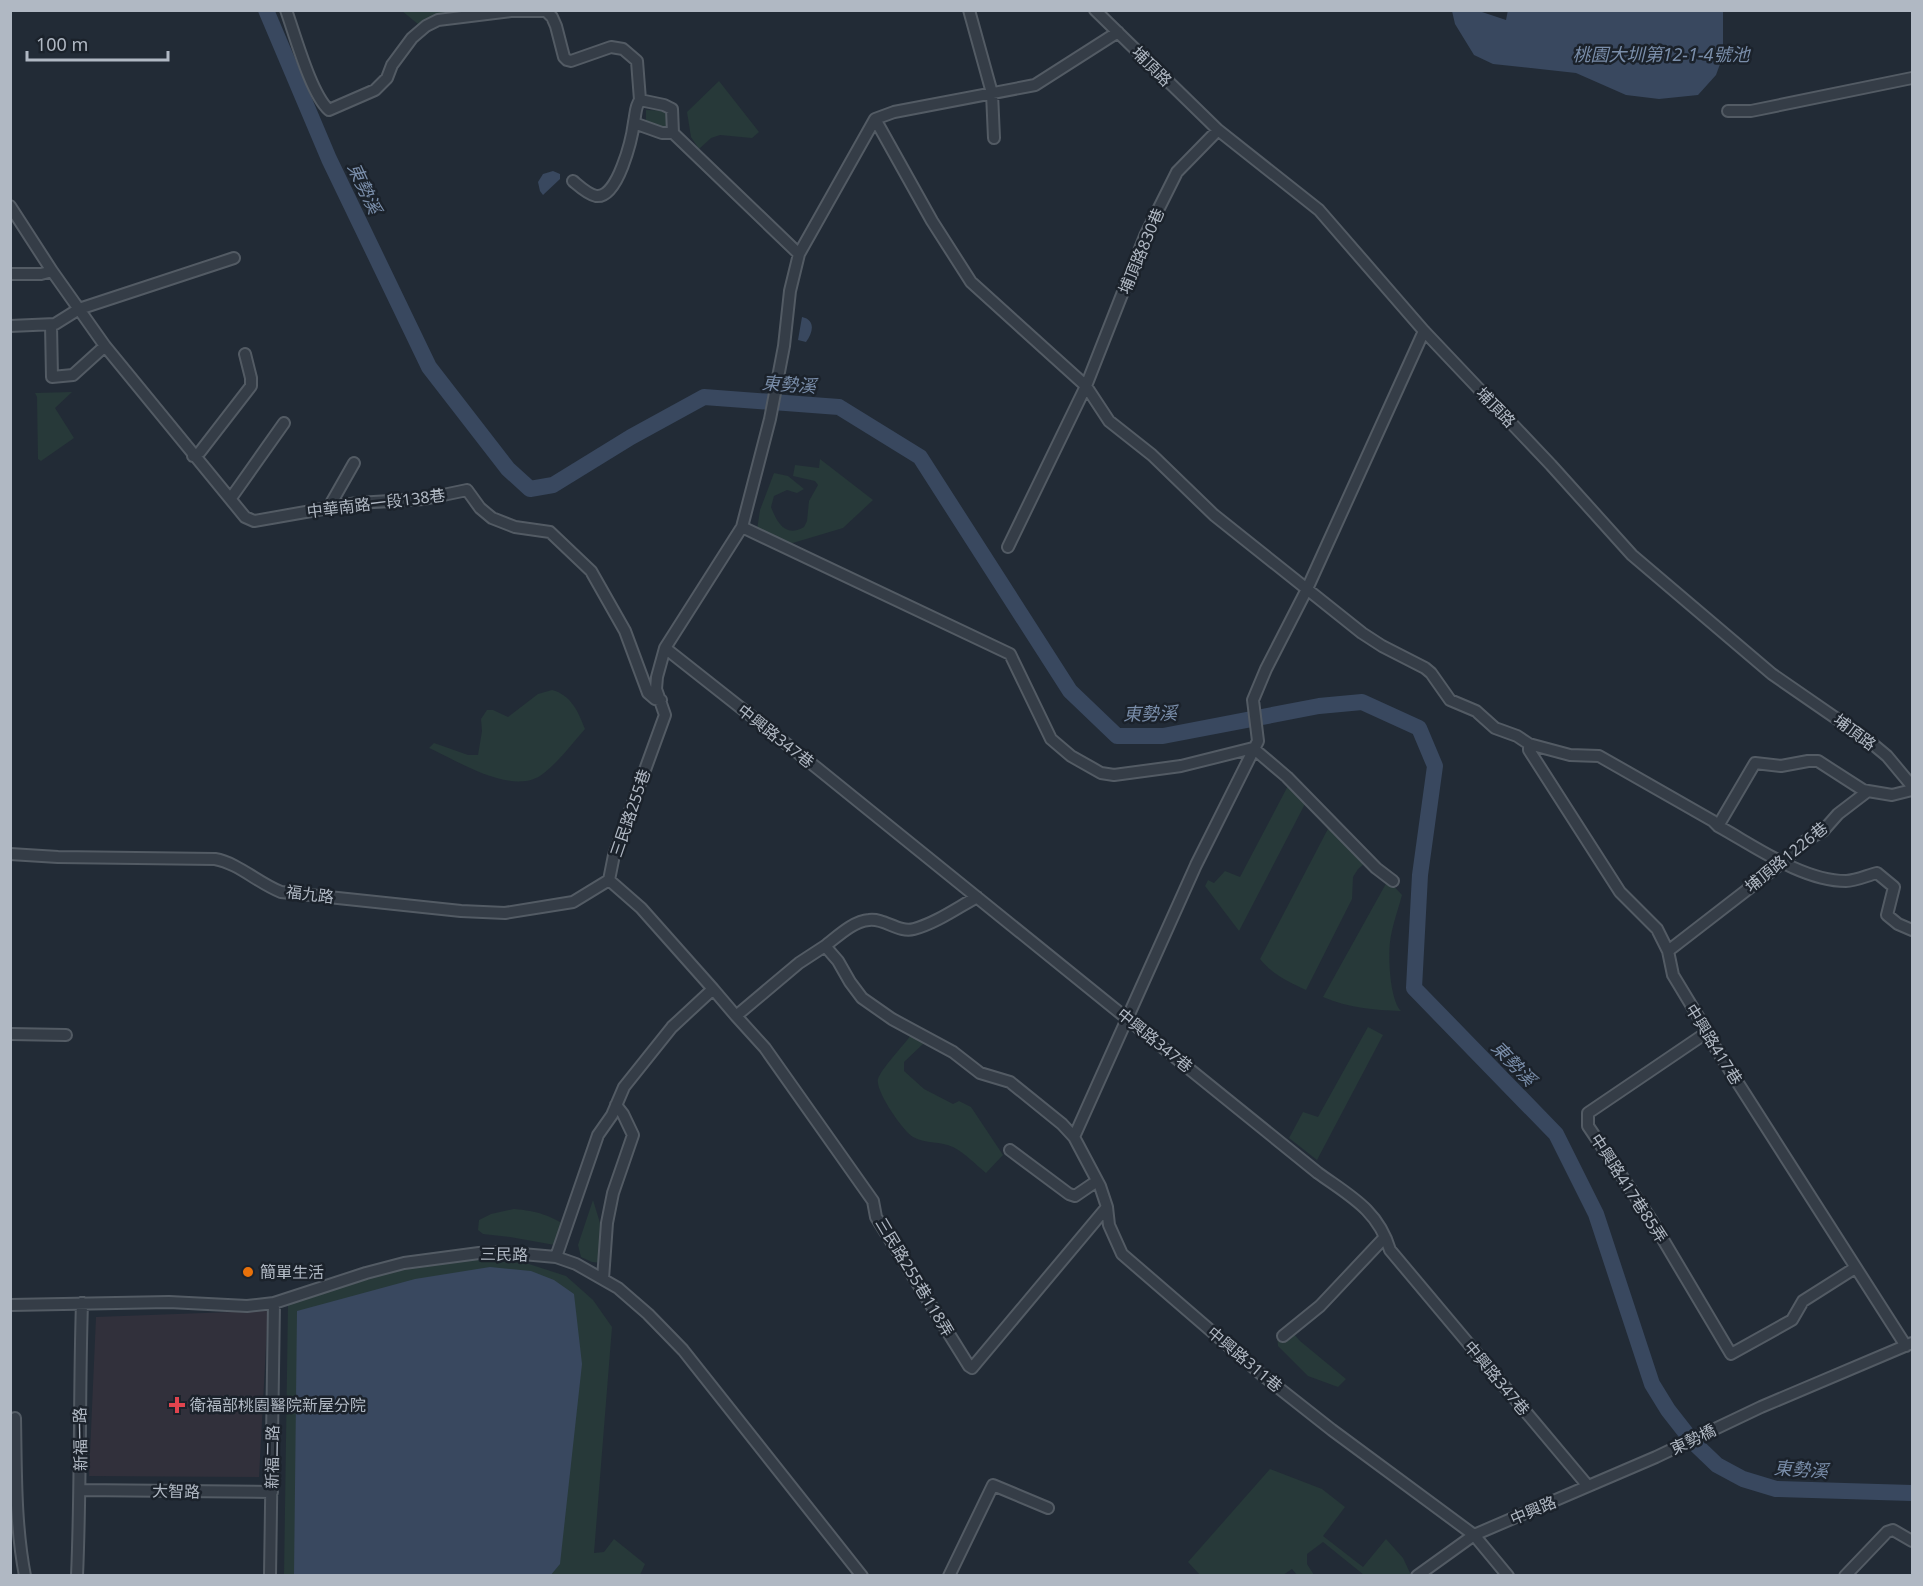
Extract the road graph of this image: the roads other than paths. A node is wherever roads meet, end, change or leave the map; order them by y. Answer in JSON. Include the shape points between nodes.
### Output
{"nodes":[{"id":1,"x":286,"y":10,"type":"edge"},
{"id":2,"x":969,"y":10,"type":"edge"},
{"id":3,"x":1095,"y":10,"type":"edge"},
{"id":4,"x":1118,"y":32,"type":"junction"},
{"id":5,"x":1912,"y":78,"type":"edge"},
{"id":6,"x":992,"y":93,"type":"junction"},
{"id":7,"x":640,"y":100,"type":"junction"},
{"id":8,"x":1728,"y":111,"type":"dead end"},
{"id":9,"x":875,"y":119,"type":"junction"},
{"id":10,"x":634,"y":123,"type":"junction"},
{"id":11,"x":1218,"y":130,"type":"junction"},
{"id":12,"x":673,"y":133,"type":"junction"},
{"id":13,"x":994,"y":138,"type":"dead end"},
{"id":14,"x":573,"y":181,"type":"dead end"},
{"id":15,"x":10,"y":206,"type":"edge"},
{"id":16,"x":799,"y":254,"type":"junction"},
{"id":17,"x":234,"y":258,"type":"dead end"},
{"id":18,"x":52,"y":271,"type":"junction"},
{"id":19,"x":10,"y":274,"type":"edge"},
{"id":20,"x":79,"y":309,"type":"junction"},
{"id":21,"x":51,"y":325,"type":"junction"},
{"id":22,"x":10,"y":326,"type":"edge"},
{"id":23,"x":1424,"y":331,"type":"junction"},
{"id":24,"x":105,"y":346,"type":"junction"},
{"id":25,"x":245,"y":354,"type":"dead end"},
{"id":26,"x":1086,"y":386,"type":"junction"},
{"id":27,"x":284,"y":423,"type":"dead end"},
{"id":28,"x":193,"y":456,"type":"junction"},
{"id":29,"x":354,"y":463,"type":"dead end"},
{"id":30,"x":231,"y":498,"type":"junction"},
{"id":31,"x":329,"y":507,"type":"junction"},
{"id":32,"x":742,"y":527,"type":"junction"},
{"id":33,"x":1008,"y":547,"type":"dead end"},
{"id":34,"x":1307,"y":589,"type":"junction"},
{"id":35,"x":665,"y":648,"type":"junction"},
{"id":36,"x":661,"y":700,"type":"junction"},
{"id":37,"x":1529,"y":744,"type":"junction"},
{"id":38,"x":1256,"y":745,"type":"junction"},
{"id":39,"x":1912,"y":788,"type":"edge"},
{"id":40,"x":1868,"y":791,"type":"junction"},
{"id":41,"x":1718,"y":826,"type":"junction"},
{"id":42,"x":10,"y":854,"type":"edge"},
{"id":43,"x":1783,"y":861,"type":"junction"},
{"id":44,"x":609,"y":880,"type":"junction"},
{"id":45,"x":1393,"y":881,"type":"dead end"},
{"id":46,"x":977,"y":897,"type":"junction"},
{"id":47,"x":1912,"y":930,"type":"edge"},
{"id":48,"x":825,"y":946,"type":"junction"},
{"id":49,"x":1668,"y":951,"type":"junction"},
{"id":50,"x":713,"y":989,"type":"junction"},
{"id":51,"x":736,"y":1016,"type":"junction"},
{"id":52,"x":1126,"y":1017,"type":"junction"},
{"id":53,"x":1706,"y":1033,"type":"junction"},
{"id":54,"x":10,"y":1034,"type":"edge"},
{"id":55,"x":66,"y":1035,"type":"dead end"},
{"id":56,"x":616,"y":1105,"type":"junction"},
{"id":57,"x":1074,"y":1137,"type":"junction"},
{"id":58,"x":1010,"y":1150,"type":"dead end"},
{"id":59,"x":1097,"y":1181,"type":"junction"},
{"id":60,"x":1107,"y":1207,"type":"junction"},
{"id":61,"x":1385,"y":1237,"type":"junction"},
{"id":62,"x":556,"y":1257,"type":"junction"},
{"id":63,"x":1855,"y":1268,"type":"junction"},
{"id":64,"x":603,"y":1279,"type":"junction"},
{"id":65,"x":82,"y":1303,"type":"junction"},
{"id":66,"x":274,"y":1303,"type":"junction"},
{"id":67,"x":10,"y":1305,"type":"edge"},
{"id":68,"x":1283,"y":1336,"type":"dead end"},
{"id":69,"x":1909,"y":1345,"type":"edge"},
{"id":70,"x":15,"y":1418,"type":"dead end"},
{"id":71,"x":1656,"y":1457,"type":"joint"},
{"id":72,"x":1588,"y":1486,"type":"junction"},
{"id":73,"x":80,"y":1490,"type":"junction"},
{"id":74,"x":272,"y":1492,"type":"junction"},
{"id":75,"x":1048,"y":1508,"type":"dead end"},
{"id":76,"x":1474,"y":1535,"type":"junction"},
{"id":77,"x":1912,"y":1541,"type":"edge"},
{"id":78,"x":25,"y":1575,"type":"edge"},
{"id":79,"x":77,"y":1575,"type":"edge"},
{"id":80,"x":270,"y":1575,"type":"edge"},
{"id":81,"x":862,"y":1575,"type":"edge"},
{"id":82,"x":949,"y":1575,"type":"edge"},
{"id":83,"x":1417,"y":1575,"type":"edge"},
{"id":84,"x":1508,"y":1575,"type":"edge"},
{"id":85,"x":1845,"y":1575,"type":"edge"}],
"edges":[{"from":1,"to":7,"type":"street","via":[[309,76],[329,110],[380,86],[399,55],[426,26],[438,20],[511,11],[546,11],[556,26],[567,60],[611,47],[623,49],[637,61]]},
{"from":2,"to":6,"type":"street"},
{"from":3,"to":4,"type":"street","name":"埔頂路"},
{"from":4,"to":6,"type":"street","via":[[1035,85]]},
{"from":4,"to":11,"type":"street","name":"埔頂路"},
{"from":5,"to":8,"type":"street","via":[[1751,111]]},
{"from":6,"to":9,"type":"street"},
{"from":6,"to":13,"type":"street"},
{"from":7,"to":10,"type":"street"},
{"from":7,"to":12,"type":"street","via":[[672,109]]},
{"from":9,"to":16,"type":"street","name":"三民路255巷"},
{"from":9,"to":26,"type":"street","via":[[971,282]]},
{"from":10,"to":12,"type":"street"},
{"from":10,"to":14,"type":"street","via":[[617,182],[611,189],[595,196]]},
{"from":11,"to":23,"type":"street","name":"埔頂路","via":[[1319,210]]},
{"from":11,"to":26,"type":"street","name":"埔頂路830巷","via":[[1177,172],[1145,236]]},
{"from":12,"to":16,"type":"street"},
{"from":15,"to":18,"type":"street","name":"中華南路一段138巷"},
{"from":16,"to":32,"type":"street","name":"三民路255巷","via":[[770,419]]},
{"from":17,"to":20,"type":"street"},
{"from":18,"to":19,"type":"street"},
{"from":18,"to":20,"type":"street","name":"中華南路一段138巷"},
{"from":20,"to":21,"type":"street"},
{"from":20,"to":24,"type":"street","name":"中華南路一段138巷"},
{"from":21,"to":22,"type":"street"},
{"from":21,"to":24,"type":"street","via":[[52,376],[73,375]]},
{"from":23,"to":34,"type":"street"},
{"from":23,"to":39,"type":"street","name":"埔頂路","via":[[1641,564],[1772,674],[1869,741],[1887,756]]},
{"from":24,"to":28,"type":"street","name":"中華南路一段138巷"},
{"from":25,"to":28,"type":"street","via":[[251,386]]},
{"from":26,"to":33,"type":"street","name":"埔頂路830巷"},
{"from":26,"to":34,"type":"street","via":[[1109,421],[1152,455],[1214,515]]},
{"from":27,"to":30,"type":"street"},
{"from":28,"to":30,"type":"street","name":"中華南路一段138巷"},
{"from":29,"to":31,"type":"street"},
{"from":30,"to":31,"type":"street","name":"中華南路一段138巷","via":[[244,517],[254,521]]},
{"from":31,"to":36,"type":"street","name":"中華南路一段138巷","via":[[424,499],[467,490],[492,518],[515,527],[550,532],[591,571],[626,631],[648,693]]},
{"from":32,"to":35,"type":"street","name":"三民路255巷"},
{"from":32,"to":38,"type":"street","via":[[1010,654],[1051,740],[1101,773],[1114,776],[1180,766]]},
{"from":34,"to":37,"type":"street","via":[[1382,646],[1431,673],[1450,700],[1476,711],[1495,728]]},
{"from":34,"to":38,"type":"street","via":[[1253,700]]},
{"from":35,"to":36,"type":"street","name":"三民路255巷","via":[[656,689]]},
{"from":35,"to":46,"type":"street","name":"中興路347巷"},
{"from":36,"to":44,"type":"street","name":"三民路255巷","via":[[665,715],[614,855]]},
{"from":37,"to":41,"type":"street","via":[[1570,755],[1599,756]]},
{"from":37,"to":49,"type":"street","name":"中興路417巷","via":[[1529,750],[1620,892],[1657,929]]},
{"from":38,"to":45,"type":"street"},
{"from":38,"to":52,"type":"street"},
{"from":39,"to":40,"type":"street","via":[[1892,795]]},
{"from":40,"to":41,"type":"street","via":[[1818,761],[1781,766],[1755,763]]},
{"from":40,"to":43,"type":"street","name":"埔頂路1226巷"},
{"from":41,"to":43,"type":"street"},
{"from":42,"to":44,"type":"street","name":"福九路","via":[[214,859],[281,892],[505,913],[573,902]]},
{"from":43,"to":47,"type":"street","via":[[1833,880],[1848,881],[1877,873],[1894,887],[1887,915]]},
{"from":43,"to":49,"type":"street","name":"埔頂路1226巷"},
{"from":44,"to":50,"type":"street","name":"三民路255巷","via":[[641,908]]},
{"from":46,"to":48,"type":"street","via":[[931,922],[905,930],[867,920]]},
{"from":46,"to":52,"type":"street","name":"中興路347巷"},
{"from":48,"to":51,"type":"street"},
{"from":48,"to":57,"type":"street","name":"中興路311巷","via":[[862,998],[953,1052],[980,1073],[1010,1082]]},
{"from":49,"to":53,"type":"street","name":"中興路417巷","via":[[1673,975]]},
{"from":50,"to":51,"type":"street","name":"三民路255巷"},
{"from":50,"to":56,"type":"street","via":[[672,1027],[624,1087]]},
{"from":51,"to":60,"type":"street","name":"三民路255巷118弄","via":[[765,1048],[873,1202],[876,1217],[972,1368]]},
{"from":52,"to":57,"type":"street"},
{"from":52,"to":61,"type":"street","name":"中興路347巷","via":[[1355,1199],[1379,1224]]},
{"from":53,"to":63,"type":"street","name":"中興路417巷"},
{"from":53,"to":63,"type":"street","name":"中興路417巷85弄","via":[[1588,1113],[1586,1121],[1653,1221],[1731,1354],[1792,1320],[1803,1301]]},
{"from":54,"to":55,"type":"street"},
{"from":56,"to":62,"type":"street","via":[[598,1135]]},
{"from":56,"to":64,"type":"street","via":[[633,1135],[613,1192]]},
{"from":57,"to":59,"type":"street","name":"中興路311巷"},
{"from":58,"to":59,"type":"street","via":[[1075,1196]]},
{"from":59,"to":60,"type":"street","name":"中興路311巷"},
{"from":60,"to":76,"type":"street","name":"中興路311巷","via":[[1109,1225],[1122,1254],[1261,1374]]},
{"from":61,"to":68,"type":"street","via":[[1320,1306]]},
{"from":61,"to":72,"type":"street","name":"中興路347巷","via":[[1390,1250]]},
{"from":62,"to":64,"type":"street","name":"三民路"},
{"from":62,"to":66,"type":"street","name":"三民路","via":[[500,1252],[404,1263]]},
{"from":63,"to":69,"type":"street","name":"中興路417巷"},
{"from":64,"to":81,"type":"street","name":"三民路","via":[[648,1314],[683,1350]]},
{"from":65,"to":66,"type":"street","name":"三民路"},
{"from":65,"to":67,"type":"street","name":"三民路"},
{"from":65,"to":73,"type":"street","name":"新福一路"},
{"from":66,"to":74,"type":"street","name":"新福二路"},
{"from":69,"to":71,"type":"street","name":"東勢橋"},
{"from":70,"to":78,"type":"street","via":[[16,1489]]},
{"from":71,"to":72,"type":"street","name":"中興路"},
{"from":72,"to":76,"type":"street","name":"中興路"},
{"from":73,"to":74,"type":"street","name":"大智路"},
{"from":73,"to":79,"type":"street","name":"新福一路"},
{"from":74,"to":80,"type":"street","name":"新福二路"},
{"from":75,"to":82,"type":"street","via":[[993,1485]]},
{"from":76,"to":83,"type":"street","name":"中興路"},
{"from":76,"to":84,"type":"street","name":"中興路311巷"},
{"from":77,"to":85,"type":"street","via":[[1893,1530],[1887,1532]]}]}
